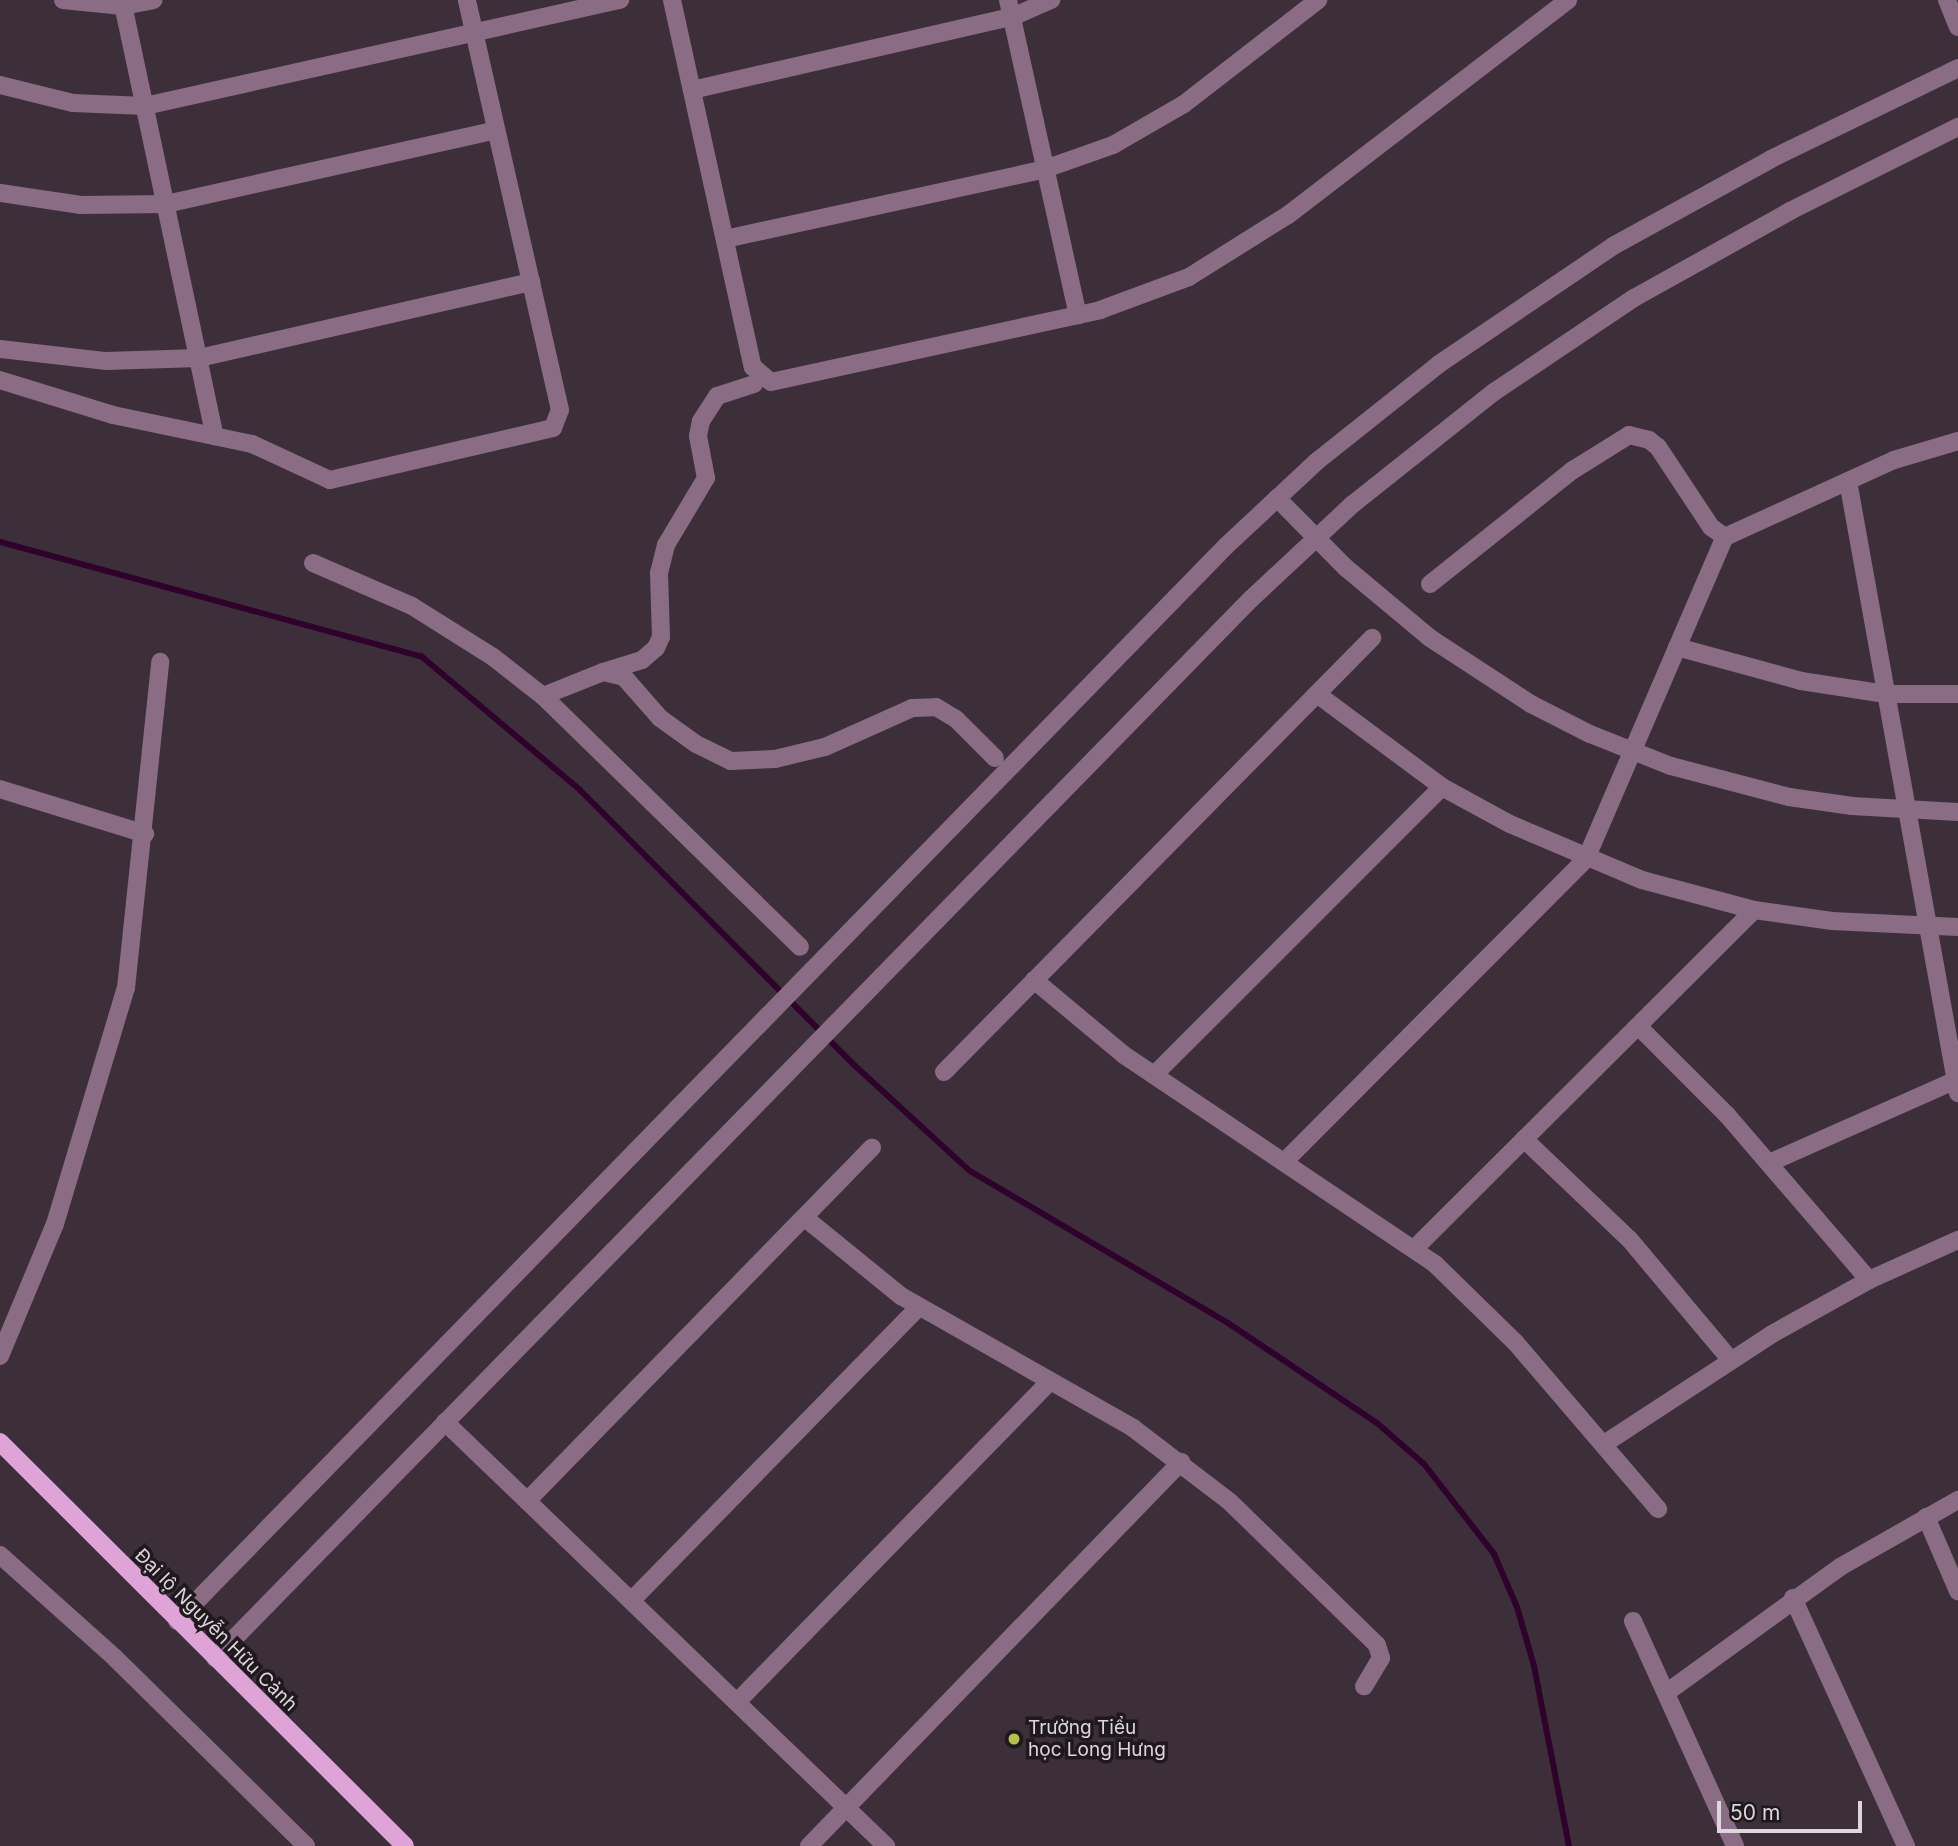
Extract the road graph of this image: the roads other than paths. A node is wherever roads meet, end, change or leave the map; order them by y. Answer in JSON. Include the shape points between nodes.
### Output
{"nodes":[{"id":1,"x":62,"y":0,"type":"edge"},
{"id":2,"x":153,"y":0,"type":"edge"},
{"id":3,"x":467,"y":0,"type":"edge"},
{"id":4,"x":620,"y":0,"type":"edge"},
{"id":5,"x":672,"y":0,"type":"edge"},
{"id":6,"x":1051,"y":0,"type":"edge"},
{"id":7,"x":1318,"y":0,"type":"edge"},
{"id":8,"x":1568,"y":0,"type":"edge"},
{"id":9,"x":1947,"y":0,"type":"edge"},
{"id":10,"x":122,"y":3,"type":"edge"},
{"id":11,"x":1010,"y":8,"type":"edge"},
{"id":12,"x":1958,"y":27,"type":"edge"},
{"id":13,"x":474,"y":32,"type":"junction"},
{"id":14,"x":1958,"y":68,"type":"edge"},
{"id":15,"x":0,"y":85,"type":"edge"},
{"id":16,"x":692,"y":90,"type":"junction"},
{"id":17,"x":145,"y":106,"type":"junction"},
{"id":18,"x":1958,"y":127,"type":"edge"},
{"id":19,"x":496,"y":131,"type":"junction"},
{"id":20,"x":1045,"y":169,"type":"junction"},
{"id":21,"x":0,"y":193,"type":"edge"},
{"id":22,"x":166,"y":204,"type":"junction"},
{"id":23,"x":725,"y":239,"type":"junction"},
{"id":24,"x":531,"y":282,"type":"junction"},
{"id":25,"x":1078,"y":315,"type":"junction"},
{"id":26,"x":0,"y":349,"type":"edge"},
{"id":27,"x":199,"y":358,"type":"junction"},
{"id":28,"x":0,"y":380,"type":"edge"},
{"id":29,"x":754,"y":384,"type":"dead end"},
{"id":30,"x":215,"y":436,"type":"junction"},
{"id":31,"x":1958,"y":441,"type":"edge"},
{"id":32,"x":1848,"y":481,"type":"junction"},
{"id":33,"x":1277,"y":498,"type":"junction"},
{"id":34,"x":1725,"y":537,"type":"junction"},
{"id":35,"x":1315,"y":538,"type":"junction"},
{"id":36,"x":313,"y":563,"type":"dead end"},
{"id":37,"x":1430,"y":584,"type":"dead end"},
{"id":38,"x":1372,"y":638,"type":"dead end"},
{"id":39,"x":1677,"y":647,"type":"junction"},
{"id":40,"x":160,"y":662,"type":"dead end"},
{"id":41,"x":603,"y":672,"type":"junction"},
{"id":42,"x":1317,"y":694,"type":"junction"},
{"id":43,"x":1886,"y":694,"type":"junction"},
{"id":44,"x":1958,"y":694,"type":"edge"},
{"id":45,"x":543,"y":696,"type":"junction"},
{"id":46,"x":1632,"y":752,"type":"junction"},
{"id":47,"x":995,"y":758,"type":"dead end"},
{"id":48,"x":1442,"y":787,"type":"junction"},
{"id":49,"x":0,"y":789,"type":"edge"},
{"id":50,"x":1907,"y":810,"type":"junction"},
{"id":51,"x":1958,"y":812,"type":"edge"},
{"id":52,"x":145,"y":834,"type":"junction"},
{"id":53,"x":1586,"y":859,"type":"junction"},
{"id":54,"x":1755,"y":909,"type":"junction"},
{"id":55,"x":1928,"y":927,"type":"junction"},
{"id":56,"x":1958,"y":927,"type":"edge"},
{"id":57,"x":800,"y":947,"type":"dead end"},
{"id":58,"x":1034,"y":980,"type":"junction"},
{"id":59,"x":1637,"y":1026,"type":"junction"},
{"id":60,"x":944,"y":1072,"type":"dead end"},
{"id":61,"x":1154,"y":1075,"type":"junction"},
{"id":62,"x":1957,"y":1087,"type":"edge"},
{"id":63,"x":1524,"y":1139,"type":"junction"},
{"id":64,"x":872,"y":1147,"type":"dead end"},
{"id":65,"x":1284,"y":1162,"type":"junction"},
{"id":66,"x":1769,"y":1163,"type":"junction"},
{"id":67,"x":805,"y":1217,"type":"junction"},
{"id":68,"x":1958,"y":1240,"type":"edge"},
{"id":69,"x":1415,"y":1248,"type":"junction"},
{"id":70,"x":1869,"y":1280,"type":"junction"},
{"id":71,"x":919,"y":1307,"type":"junction"},
{"id":72,"x":0,"y":1356,"type":"edge"},
{"id":73,"x":1730,"y":1359,"type":"junction"},
{"id":74,"x":1050,"y":1381,"type":"junction"},
{"id":75,"x":445,"y":1422,"type":"junction"},
{"id":76,"x":0,"y":1441,"type":"edge"},
{"id":77,"x":1604,"y":1444,"type":"junction"},
{"id":78,"x":1181,"y":1462,"type":"junction"},
{"id":79,"x":527,"y":1500,"type":"junction"},
{"id":80,"x":1958,"y":1500,"type":"edge"},
{"id":81,"x":1658,"y":1509,"type":"dead end"},
{"id":82,"x":1926,"y":1517,"type":"junction"},
{"id":83,"x":0,"y":1555,"type":"edge"},
{"id":84,"x":1958,"y":1591,"type":"edge"},
{"id":85,"x":1793,"y":1598,"type":"junction"},
{"id":86,"x":632,"y":1600,"type":"junction"},
{"id":87,"x":177,"y":1621,"type":"junction"},
{"id":88,"x":1633,"y":1621,"type":"dead end"},
{"id":89,"x":215,"y":1658,"type":"junction"},
{"id":90,"x":1364,"y":1686,"type":"dead end"},
{"id":91,"x":1666,"y":1693,"type":"junction"},
{"id":92,"x":737,"y":1702,"type":"junction"},
{"id":93,"x":847,"y":1807,"type":"junction"},
{"id":94,"x":306,"y":1846,"type":"edge"},
{"id":95,"x":405,"y":1846,"type":"edge"},
{"id":96,"x":809,"y":1846,"type":"edge"},
{"id":97,"x":886,"y":1846,"type":"edge"},
{"id":98,"x":1735,"y":1846,"type":"edge"},
{"id":99,"x":1906,"y":1846,"type":"edge"}],
"edges":[{"from":1,"to":10,"type":"street"},
{"from":2,"to":10,"type":"street"},
{"from":3,"to":13,"type":"street"},
{"from":4,"to":13,"type":"street"},
{"from":5,"to":16,"type":"street"},
{"from":6,"to":11,"type":"street"},
{"from":7,"to":20,"type":"street","via":[[1157,121],[1113,145]]},
{"from":8,"to":25,"type":"street","via":[[1251,241],[1161,289]]},
{"from":9,"to":12,"type":"street"},
{"from":10,"to":17,"type":"street"},
{"from":11,"to":16,"type":"street"},
{"from":11,"to":20,"type":"street"},
{"from":13,"to":17,"type":"street"},
{"from":13,"to":19,"type":"street"},
{"from":14,"to":33,"type":"street","via":[[1771,159],[1601,254],[1429,372]]},
{"from":15,"to":17,"type":"street","via":[[73,103]]},
{"from":16,"to":23,"type":"street"},
{"from":17,"to":22,"type":"street"},
{"from":18,"to":35,"type":"street","via":[[1790,211],[1634,298],[1494,391]]},
{"from":19,"to":22,"type":"street"},
{"from":19,"to":24,"type":"street"},
{"from":20,"to":23,"type":"street"},
{"from":20,"to":25,"type":"street"},
{"from":21,"to":22,"type":"street","via":[[81,205]]},
{"from":22,"to":27,"type":"street"},
{"from":23,"to":25,"type":"street","via":[[753,367],[771,382]]},
{"from":24,"to":27,"type":"street"},
{"from":24,"to":30,"type":"street","via":[[560,410],[558,423],[551,429],[330,480],[252,444]]},
{"from":26,"to":27,"type":"street","via":[[106,361]]},
{"from":27,"to":30,"type":"street"},
{"from":28,"to":30,"type":"street","via":[[113,415]]},
{"from":29,"to":41,"type":"street","via":[[717,396],[701,421],[698,436],[706,478],[666,545],[659,573],[661,637],[656,649],[642,660]]},
{"from":31,"to":32,"type":"street"},
{"from":32,"to":34,"type":"street"},
{"from":32,"to":43,"type":"street"},
{"from":33,"to":35,"type":"street"},
{"from":33,"to":87,"type":"street"},
{"from":34,"to":37,"type":"street","via":[[1711,527],[1658,447],[1629,435],[1573,470]]},
{"from":34,"to":39,"type":"street"},
{"from":35,"to":46,"type":"street","via":[[1386,603],[1483,674],[1531,704]]},
{"from":35,"to":75,"type":"street"},
{"from":36,"to":45,"type":"street","via":[[412,606],[493,657]]},
{"from":38,"to":42,"type":"street"},
{"from":39,"to":43,"type":"street","via":[[1788,678]]},
{"from":39,"to":46,"type":"street"},
{"from":40,"to":52,"type":"street"},
{"from":41,"to":45,"type":"street"},
{"from":41,"to":47,"type":"street","via":[[624,677],[660,718],[696,744],[731,761],[775,759],[825,747],[912,708],[936,707],[956,719]]},
{"from":42,"to":48,"type":"street"},
{"from":42,"to":58,"type":"street"},
{"from":43,"to":44,"type":"street"},
{"from":43,"to":50,"type":"street"},
{"from":45,"to":57,"type":"street"},
{"from":46,"to":50,"type":"street","via":[[1789,797]]},
{"from":46,"to":53,"type":"street"},
{"from":48,"to":53,"type":"street"},
{"from":48,"to":61,"type":"street"},
{"from":49,"to":52,"type":"street"},
{"from":50,"to":51,"type":"street"},
{"from":50,"to":55,"type":"street"},
{"from":52,"to":72,"type":"street","via":[[123,1000],[55,1224]]},
{"from":53,"to":54,"type":"street","via":[[1700,897]]},
{"from":53,"to":65,"type":"street"},
{"from":54,"to":55,"type":"street","via":[[1832,921]]},
{"from":54,"to":59,"type":"street"},
{"from":55,"to":56,"type":"street"},
{"from":55,"to":62,"type":"street"},
{"from":58,"to":60,"type":"street"},
{"from":58,"to":61,"type":"street"},
{"from":59,"to":63,"type":"street"},
{"from":59,"to":66,"type":"street"},
{"from":61,"to":65,"type":"street"},
{"from":62,"to":66,"type":"street"},
{"from":63,"to":69,"type":"street"},
{"from":63,"to":73,"type":"street","via":[[1630,1240]]},
{"from":64,"to":67,"type":"street"},
{"from":65,"to":69,"type":"street"},
{"from":66,"to":70,"type":"street"},
{"from":67,"to":71,"type":"street","via":[[863,1268]]},
{"from":67,"to":79,"type":"street"},
{"from":68,"to":70,"type":"street"},
{"from":69,"to":77,"type":"street","via":[[1506,1333]]},
{"from":70,"to":73,"type":"street"},
{"from":71,"to":74,"type":"street"},
{"from":71,"to":86,"type":"street"},
{"from":73,"to":77,"type":"street"},
{"from":74,"to":78,"type":"street"},
{"from":74,"to":92,"type":"street"},
{"from":75,"to":79,"type":"street"},
{"from":75,"to":89,"type":"street"},
{"from":76,"to":87,"type":"main road","name":"Đại lộ Nguyễn Hữu Cảnh"},
{"from":77,"to":81,"type":"street"},
{"from":78,"to":90,"type":"street","via":[[1256,1526],[1377,1645],[1381,1658]]},
{"from":78,"to":93,"type":"street"},
{"from":79,"to":86,"type":"street"},
{"from":80,"to":82,"type":"street"},
{"from":82,"to":84,"type":"street"},
{"from":82,"to":85,"type":"street"},
{"from":83,"to":94,"type":"street","via":[[115,1658]]},
{"from":85,"to":91,"type":"street"},
{"from":85,"to":99,"type":"street"},
{"from":86,"to":92,"type":"street"},
{"from":87,"to":89,"type":"main road","name":"Đại lộ Nguyễn Hữu Cảnh"},
{"from":88,"to":91,"type":"street"},
{"from":89,"to":95,"type":"main road","name":"Đại lộ Nguyễn Hữu Cảnh"},
{"from":91,"to":98,"type":"street"},
{"from":92,"to":93,"type":"street"},
{"from":93,"to":96,"type":"street"},
{"from":93,"to":97,"type":"street"}]}
